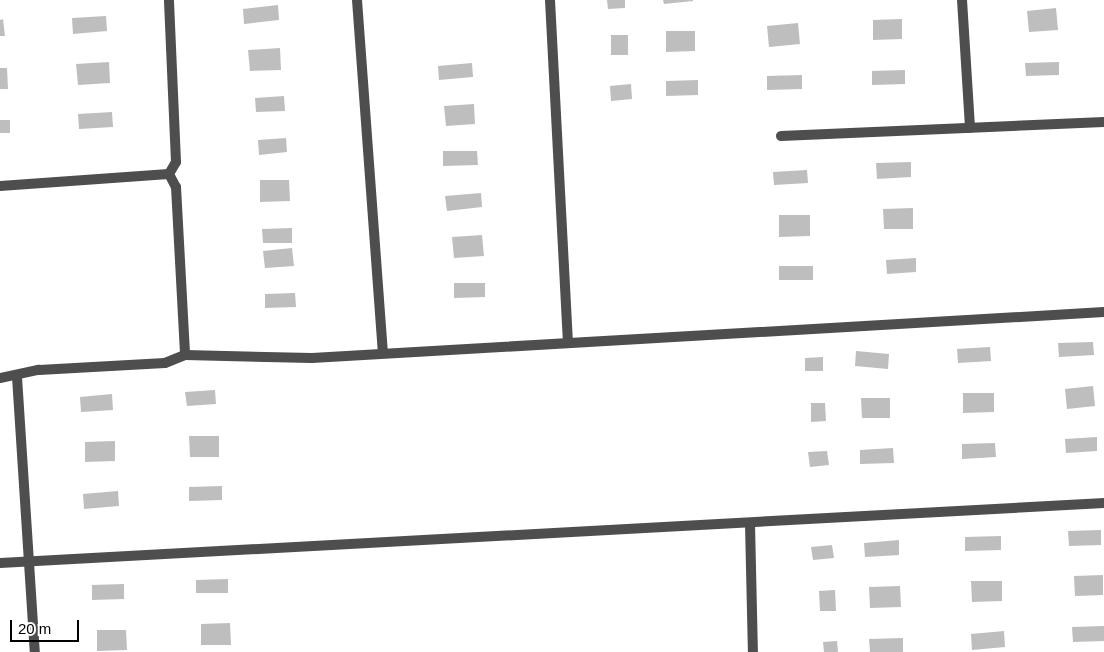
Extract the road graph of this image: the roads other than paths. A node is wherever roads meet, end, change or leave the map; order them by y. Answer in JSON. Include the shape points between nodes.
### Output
{"nodes":[{"id":1,"x":169,"y":0,"type":"edge"},
{"id":2,"x":357,"y":0,"type":"edge"},
{"id":3,"x":550,"y":0,"type":"edge"},
{"id":4,"x":962,"y":0,"type":"edge"},
{"id":5,"x":1104,"y":122,"type":"edge"},
{"id":6,"x":970,"y":128,"type":"junction"},
{"id":7,"x":782,"y":136,"type":"dead end"},
{"id":8,"x":169,"y":174,"type":"junction"},
{"id":9,"x":0,"y":186,"type":"edge"},
{"id":10,"x":1104,"y":312,"type":"edge"},
{"id":11,"x":568,"y":340,"type":"junction"},
{"id":12,"x":382,"y":352,"type":"junction"},
{"id":13,"x":185,"y":355,"type":"junction"},
{"id":14,"x":17,"y":377,"type":"junction"},
{"id":15,"x":0,"y":378,"type":"edge"},
{"id":16,"x":1104,"y":503,"type":"edge"},
{"id":17,"x":750,"y":524,"type":"junction"},
{"id":18,"x":29,"y":562,"type":"junction"},
{"id":19,"x":0,"y":563,"type":"edge"},
{"id":20,"x":36,"y":652,"type":"edge"},
{"id":21,"x":753,"y":652,"type":"edge"}],
"edges":[{"from":1,"to":8,"type":"street","via":[[176,162]]},
{"from":2,"to":12,"type":"street"},
{"from":3,"to":11,"type":"street"},
{"from":4,"to":6,"type":"street"},
{"from":5,"to":6,"type":"street"},
{"from":6,"to":7,"type":"street"},
{"from":8,"to":9,"type":"street"},
{"from":8,"to":13,"type":"street","via":[[176,188]]},
{"from":10,"to":11,"type":"street"},
{"from":11,"to":12,"type":"street"},
{"from":12,"to":13,"type":"street","via":[[312,358]]},
{"from":13,"to":14,"type":"street","via":[[165,363],[39,370]]},
{"from":14,"to":15,"type":"street"},
{"from":14,"to":18,"type":"street"},
{"from":16,"to":17,"type":"street"},
{"from":17,"to":18,"type":"street"},
{"from":17,"to":21,"type":"street"},
{"from":18,"to":19,"type":"street"},
{"from":18,"to":20,"type":"street"}]}
